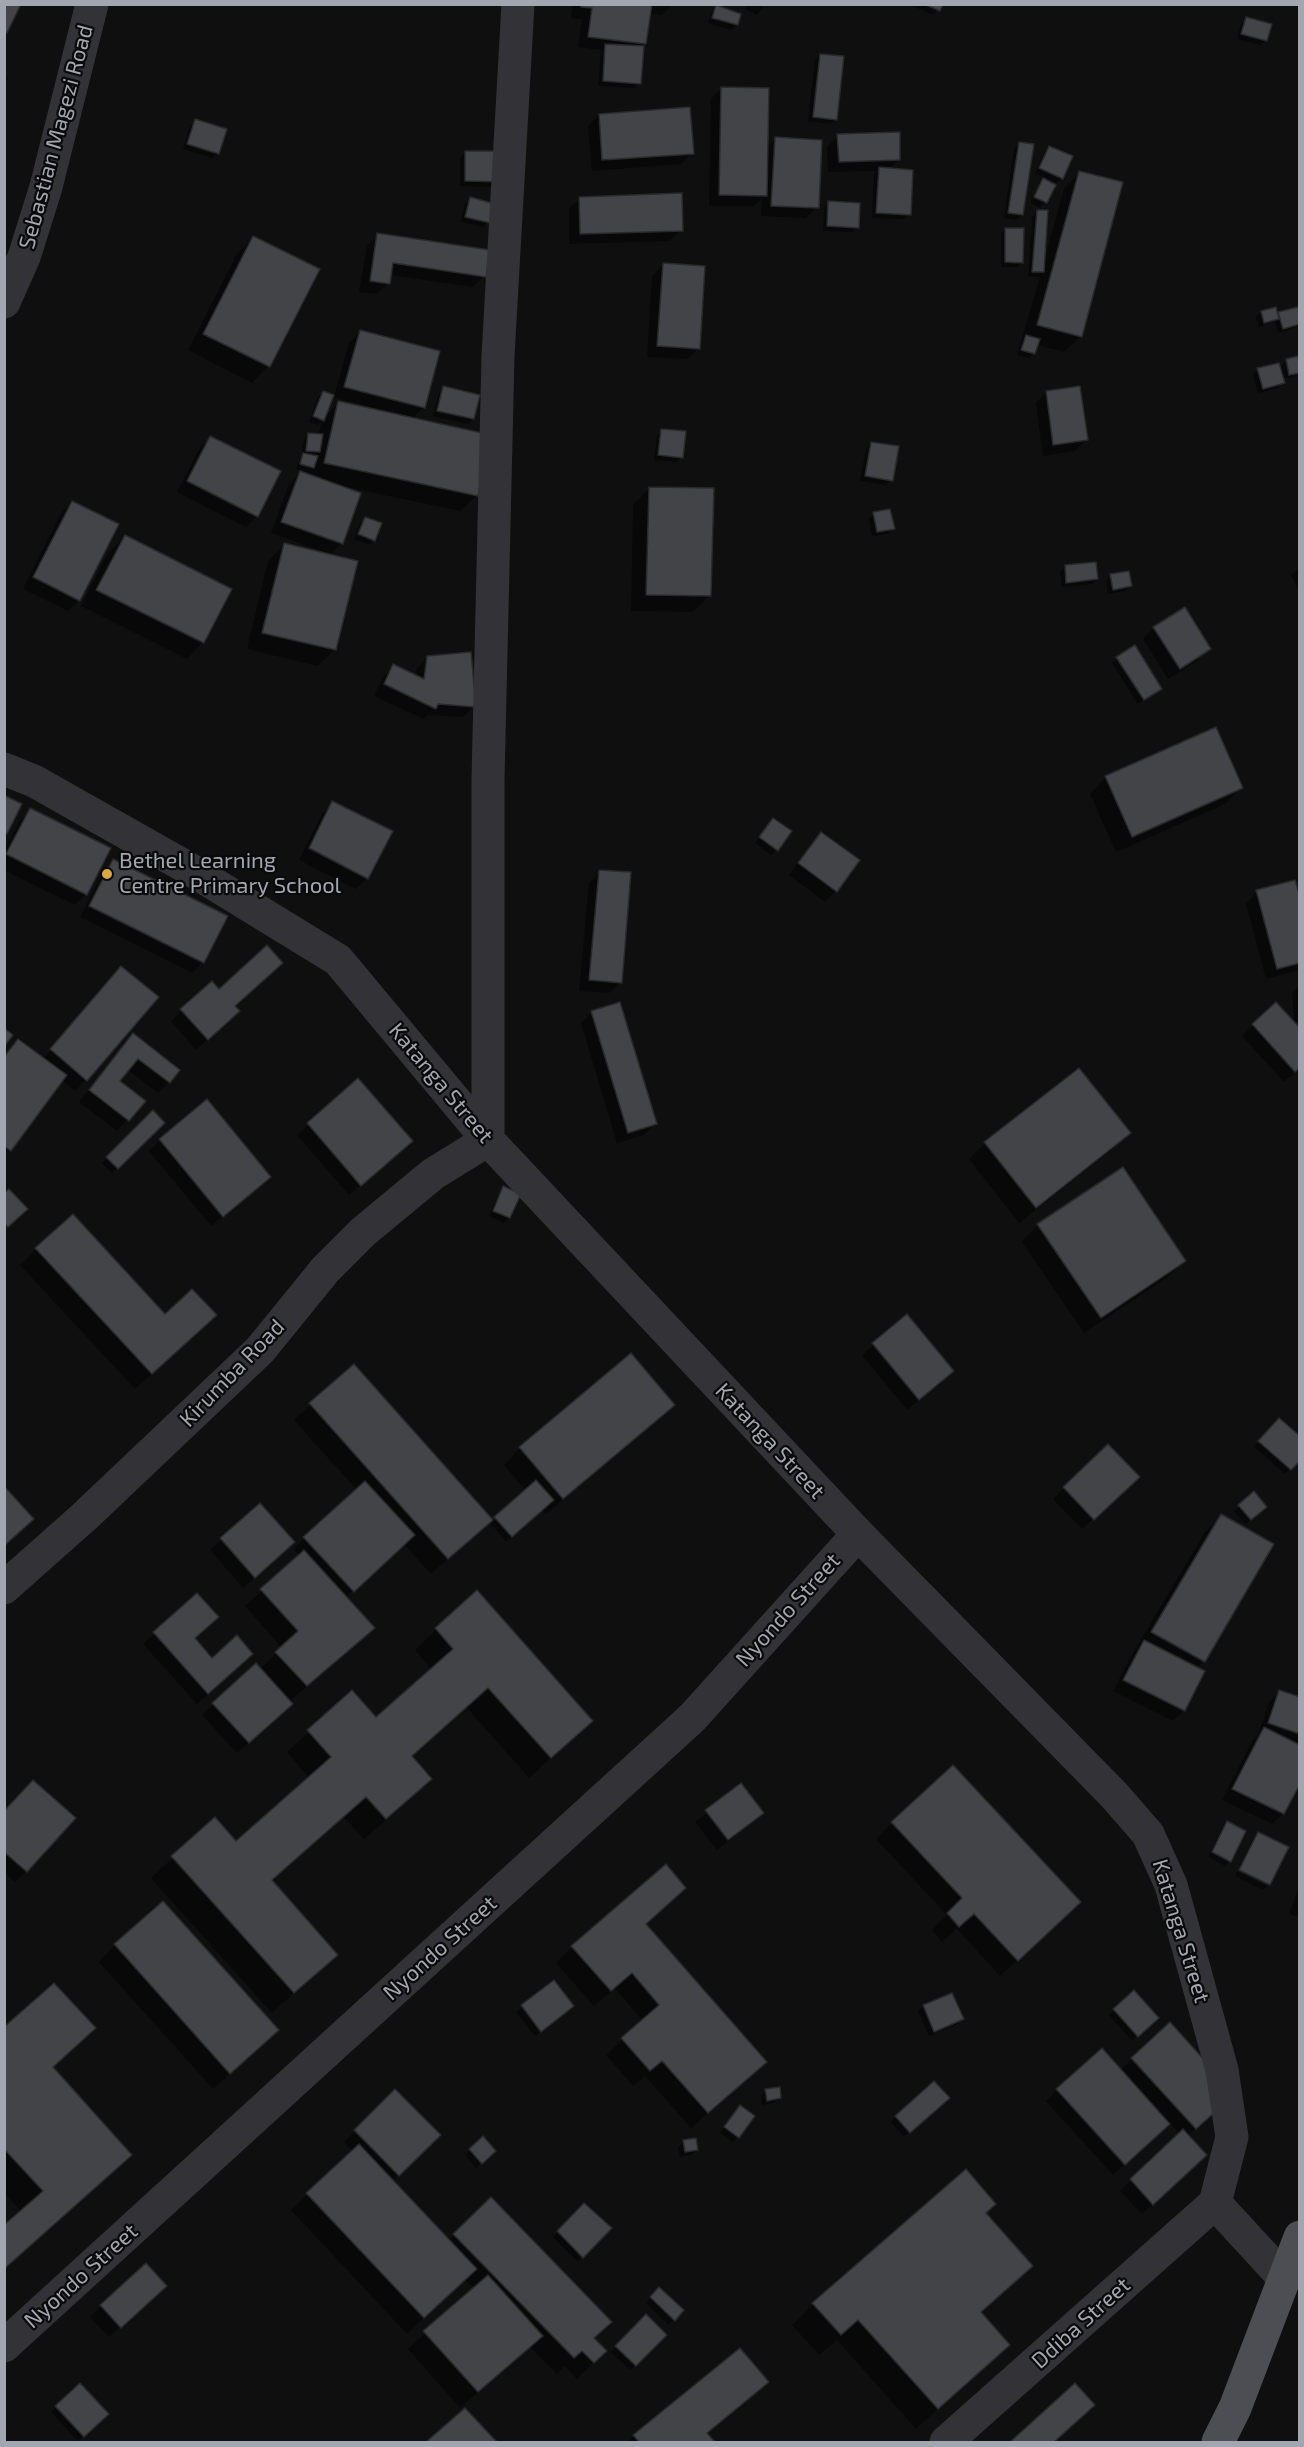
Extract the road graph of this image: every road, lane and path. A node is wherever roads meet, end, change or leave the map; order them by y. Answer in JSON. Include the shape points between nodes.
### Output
{"nodes":[{"id":1,"x":92,"y":4,"type":"edge"},
{"id":2,"x":518,"y":4,"type":"edge"},
{"id":3,"x":4,"y":302,"type":"edge"},
{"id":4,"x":4,"y":769,"type":"edge"},
{"id":5,"x":488,"y":1140,"type":"junction"},
{"id":6,"x":858,"y":1534,"type":"junction"},
{"id":7,"x":4,"y":1588,"type":"edge"},
{"id":8,"x":1215,"y":2202,"type":"junction"},
{"id":9,"x":1299,"y":2236,"type":"edge"},
{"id":10,"x":1284,"y":2278,"type":"junction"},
{"id":11,"x":4,"y":2346,"type":"edge"},
{"id":12,"x":946,"y":2442,"type":"edge"},
{"id":13,"x":1218,"y":2442,"type":"edge"}],
"edges":[{"from":1,"to":3,"type":"street","name":"Sebastian Magezi Road","via":[[46,187],[24,257]]},
{"from":2,"to":5,"type":"street","via":[[498,356],[488,779]]},
{"from":4,"to":5,"type":"street","name":"Katanga Street","via":[[188,868],[338,960]]},
{"from":5,"to":6,"type":"street","name":"Katanga Street"},
{"from":5,"to":7,"type":"street","name":"Kirumba Road","via":[[433,1174],[363,1232],[325,1270],[260,1350]]},
{"from":6,"to":8,"type":"street","name":"Katanga Street","via":[[1106,1786],[1148,1834],[1171,1885],[1222,2070],[1233,2137]]},
{"from":6,"to":11,"type":"street","name":"Nyondo Street","via":[[692,1718]]},
{"from":8,"to":10,"type":"street"},
{"from":8,"to":12,"type":"street","name":"Ddiba Street"},
{"from":9,"to":10,"type":"main road"},
{"from":10,"to":13,"type":"main road","via":[[1235,2408]]}]}
